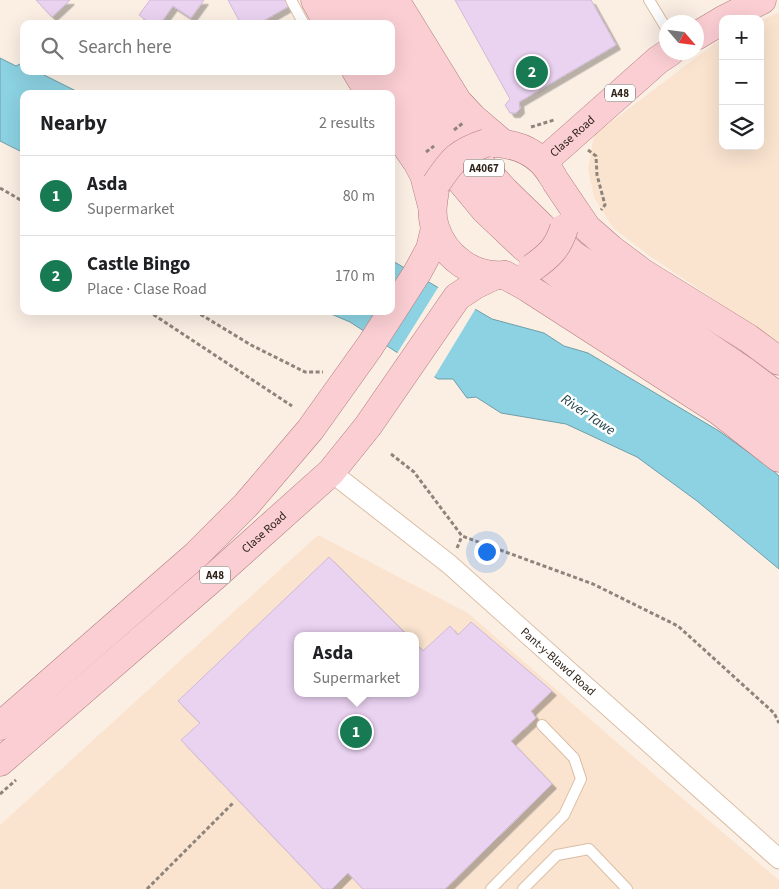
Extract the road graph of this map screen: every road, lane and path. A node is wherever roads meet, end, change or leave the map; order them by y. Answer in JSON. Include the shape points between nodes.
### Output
{"nodes":[{"id":1,"x":291,"y":0,"type":"edge"},
{"id":2,"x":315,"y":0,"type":"edge"},
{"id":3,"x":342,"y":0,"type":"edge"},
{"id":4,"x":368,"y":0,"type":"edge"},
{"id":5,"x":395,"y":0,"type":"edge"},
{"id":6,"x":649,"y":0,"type":"edge"},
{"id":7,"x":762,"y":0,"type":"edge"},
{"id":8,"x":732,"y":15,"type":"edge"},
{"id":9,"x":659,"y":16,"type":"edge"},
{"id":10,"x":302,"y":20,"type":"edge"},
{"id":11,"x":326,"y":20,"type":"edge"},
{"id":12,"x":353,"y":20,"type":"edge"},
{"id":13,"x":380,"y":20,"type":"edge"},
{"id":14,"x":719,"y":22,"type":"edge"},
{"id":15,"x":704,"y":31,"type":"edge"},
{"id":16,"x":395,"y":45,"type":"edge"},
{"id":17,"x":659,"y":59,"type":"edge"},
{"id":18,"x":358,"y":75,"type":"edge"},
{"id":19,"x":384,"y":75,"type":"edge"},
{"id":20,"x":368,"y":90,"type":"edge"},
{"id":21,"x":393,"y":90,"type":"edge"},
{"id":22,"x":395,"y":93,"type":"edge"},
{"id":23,"x":395,"y":130,"type":"edge"},
{"id":24,"x":571,"y":136,"type":"junction"},
{"id":25,"x":494,"y":143,"type":"junction"},
{"id":26,"x":549,"y":172,"type":"junction"},
{"id":27,"x":0,"y":188,"type":"edge"},
{"id":28,"x":20,"y":200,"type":"edge"},
{"id":29,"x":434,"y":206,"type":"junction"},
{"id":30,"x":576,"y":228,"type":"junction"},
{"id":31,"x":500,"y":276,"type":"junction"},
{"id":32,"x":395,"y":307,"type":"edge"},
{"id":33,"x":154,"y":315,"type":"edge"},
{"id":34,"x":202,"y":315,"type":"edge"},
{"id":35,"x":390,"y":315,"type":"edge"},
{"id":36,"x":779,"y":361,"type":"edge"},
{"id":37,"x":327,"y":372,"type":"dead end"},
{"id":38,"x":779,"y":398,"type":"edge"},
{"id":39,"x":292,"y":406,"type":"dead end"},
{"id":40,"x":779,"y":429,"type":"edge"},
{"id":41,"x":391,"y":454,"type":"dead end"},
{"id":42,"x":779,"y":458,"type":"edge"},
{"id":43,"x":331,"y":472,"type":"junction"},
{"id":44,"x":779,"y":723,"type":"edge"},
{"id":45,"x":542,"y":725,"type":"dead end"},
{"id":46,"x":0,"y":726,"type":"edge"},
{"id":47,"x":0,"y":762,"type":"edge"},
{"id":48,"x":233,"y":803,"type":"dead end"},
{"id":49,"x":779,"y":859,"type":"edge"},
{"id":50,"x":147,"y":889,"type":"edge"},
{"id":51,"x":491,"y":889,"type":"edge"},
{"id":52,"x":523,"y":889,"type":"edge"},
{"id":53,"x":627,"y":889,"type":"edge"}],
"edges":[{"from":1,"to":10,"type":"lane"},
{"from":2,"to":11,"type":"main road"},
{"from":3,"to":12,"type":"main road"},
{"from":4,"to":13,"type":"main road"},
{"from":5,"to":25,"type":"main road","via":[[458,102]]},
{"from":6,"to":9,"type":"lane"},
{"from":7,"to":8,"type":"main road"},
{"from":14,"to":15,"type":"main road"},
{"from":16,"to":38,"type":"main road","number":"A4067","via":[[441,116],[471,154],[542,227],[580,260]]},
{"from":17,"to":24,"type":"main road","name":"Clase Road","number":"A48"},
{"from":18,"to":20,"type":"main road"},
{"from":19,"to":21,"type":"main road","number":"A4067"},
{"from":22,"to":40,"type":"main road","number":"A4067","via":[[451,170],[485,210],[524,247],[587,297],[732,393]]},
{"from":23,"to":29,"type":"main road","via":[[424,175]]},
{"from":24,"to":26,"type":"main road","name":"Clase Road","number":"A48"},
{"from":24,"to":30,"type":"path","via":[[596,156],[605,205]]},
{"from":25,"to":26,"type":"main road","via":[[523,148]]},
{"from":25,"to":29,"type":"main road","bridge":true,"via":[[469,148],[451,161]]},
{"from":26,"to":30,"type":"main road"},
{"from":27,"to":28,"type":"path"},
{"from":29,"to":31,"type":"main road","via":[[448,250],[474,271]]},
{"from":29,"to":32,"type":"main road","number":"A48","via":[[430,249]]},
{"from":30,"to":31,"type":"main road","bridge":true,"via":[[562,238],[549,256],[532,268]]},
{"from":30,"to":36,"type":"main road"},
{"from":31,"to":42,"type":"main road","via":[[528,288],[719,411]]},
{"from":31,"to":43,"type":"main road","name":"Clase Road","number":"A48","via":[[457,297],[368,426]]},
{"from":33,"to":39,"type":"path"},
{"from":34,"to":37,"type":"path","via":[[305,372]]},
{"from":35,"to":46,"type":"main road","number":"A48","via":[[310,430],[246,505],[196,555]]},
{"from":41,"to":44,"type":"path","via":[[414,472],[462,536],[592,584],[678,626],[774,713]]},
{"from":43,"to":47,"type":"main road","name":"Clase Road","number":"A48"},
{"from":43,"to":49,"type":"street","name":"Pant-y-Blawd Road","via":[[449,564]]},
{"from":45,"to":51,"type":"lane","via":[[574,758],[581,779],[564,815]]},
{"from":48,"to":50,"type":"path"},
{"from":52,"to":53,"type":"lane","via":[[557,855],[589,849]]}]}
